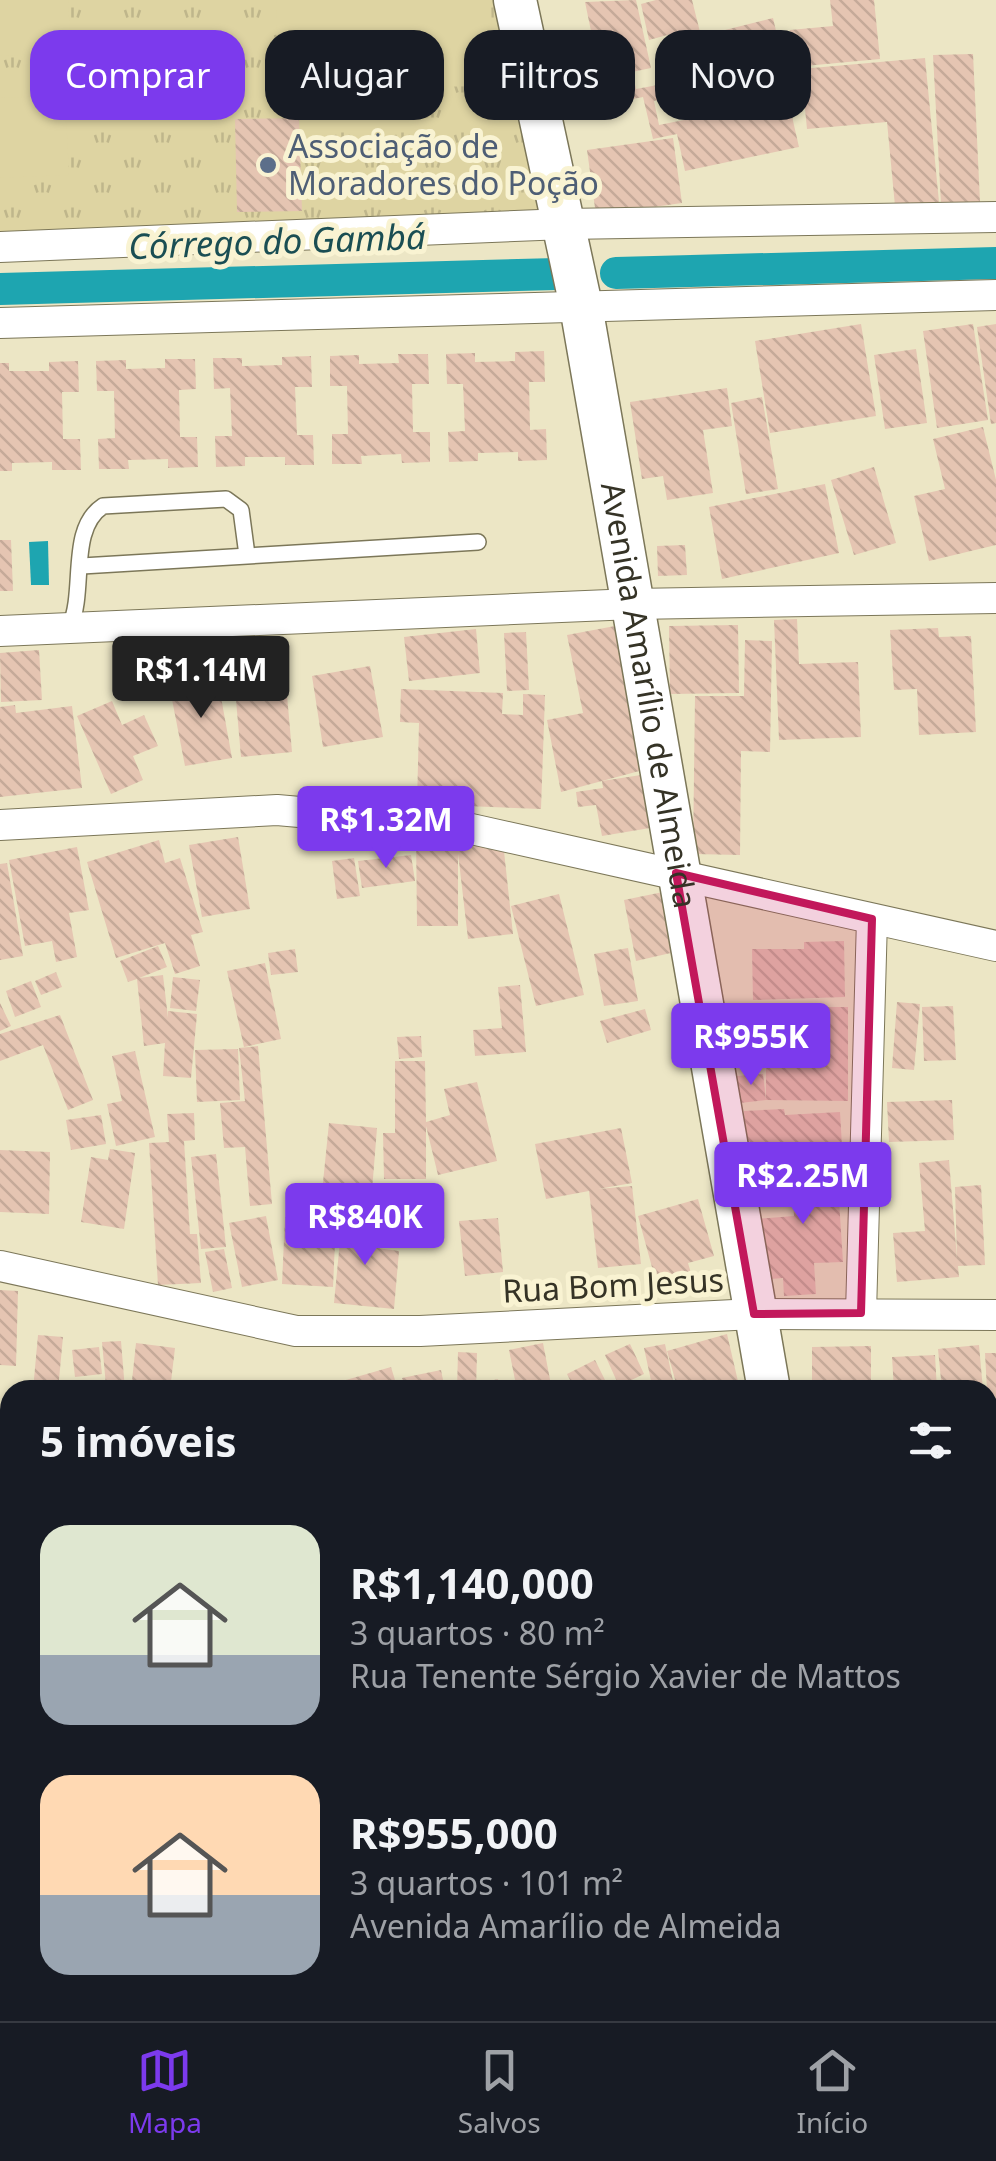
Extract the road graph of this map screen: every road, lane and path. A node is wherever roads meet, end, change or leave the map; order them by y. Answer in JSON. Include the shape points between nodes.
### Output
{"nodes":[{"id":1,"x":515,"y":0,"type":"edge"},
{"id":2,"x":996,"y":217,"type":"edge"},
{"id":3,"x":565,"y":224,"type":"junction"},
{"id":4,"x":0,"y":246,"type":"edge"},
{"id":5,"x":996,"y":295,"type":"edge"},
{"id":6,"x":581,"y":306,"type":"junction"},
{"id":7,"x":0,"y":323,"type":"edge"},
{"id":8,"x":478,"y":542,"type":"dead end"},
{"id":9,"x":246,"y":555,"type":"junction"},
{"id":10,"x":82,"y":566,"type":"junction"},
{"id":11,"x":996,"y":598,"type":"edge"},
{"id":12,"x":633,"y":604,"type":"junction"},
{"id":13,"x":70,"y":626,"type":"junction"},
{"id":14,"x":0,"y":632,"type":"edge"},
{"id":15,"x":0,"y":825,"type":"edge"},
{"id":16,"x":676,"y":873,"type":"junction"},
{"id":17,"x":872,"y":919,"type":"junction"},
{"id":18,"x":996,"y":946,"type":"edge"},
{"id":19,"x":0,"y":1266,"type":"edge"},
{"id":20,"x":860,"y":1313,"type":"junction"},
{"id":21,"x":754,"y":1314,"type":"junction"},
{"id":22,"x":996,"y":1315,"type":"edge"},
{"id":23,"x":767,"y":1380,"type":"edge"}],
"edges":[{"from":1,"to":3,"type":"street","name":"Avenida Amarílio de Almeida"},
{"from":2,"to":3,"type":"street"},
{"from":3,"to":4,"type":"street"},
{"from":3,"to":6,"type":"street","name":"Avenida Amarílio de Almeida"},
{"from":5,"to":6,"type":"street"},
{"from":6,"to":7,"type":"street"},
{"from":6,"to":12,"type":"street","name":"Avenida Amarílio de Almeida"},
{"from":8,"to":9,"type":"lane"},
{"from":9,"to":10,"type":"lane"},
{"from":9,"to":10,"type":"lane","via":[[241,510],[226,498],[110,504],[84,527]]},
{"from":10,"to":13,"type":"lane"},
{"from":11,"to":12,"type":"street"},
{"from":12,"to":13,"type":"street"},
{"from":12,"to":16,"type":"street","name":"Avenida Amarílio de Almeida"},
{"from":13,"to":14,"type":"street"},
{"from":15,"to":16,"type":"street","via":[[276,810],[458,826]]},
{"from":16,"to":17,"type":"street"},
{"from":16,"to":21,"type":"street","name":"Avenida Amarílio de Almeida"},
{"from":17,"to":18,"type":"street"},
{"from":17,"to":20,"type":"street"},
{"from":19,"to":21,"type":"street","name":"Rua Bom Jesus","via":[[296,1331]]},
{"from":20,"to":21,"type":"street","name":"Rua Bom Jesus"},
{"from":20,"to":22,"type":"street","name":"Rua Bom Jesus"},
{"from":21,"to":23,"type":"street","name":"Avenida Amarílio de Almeida"}]}
